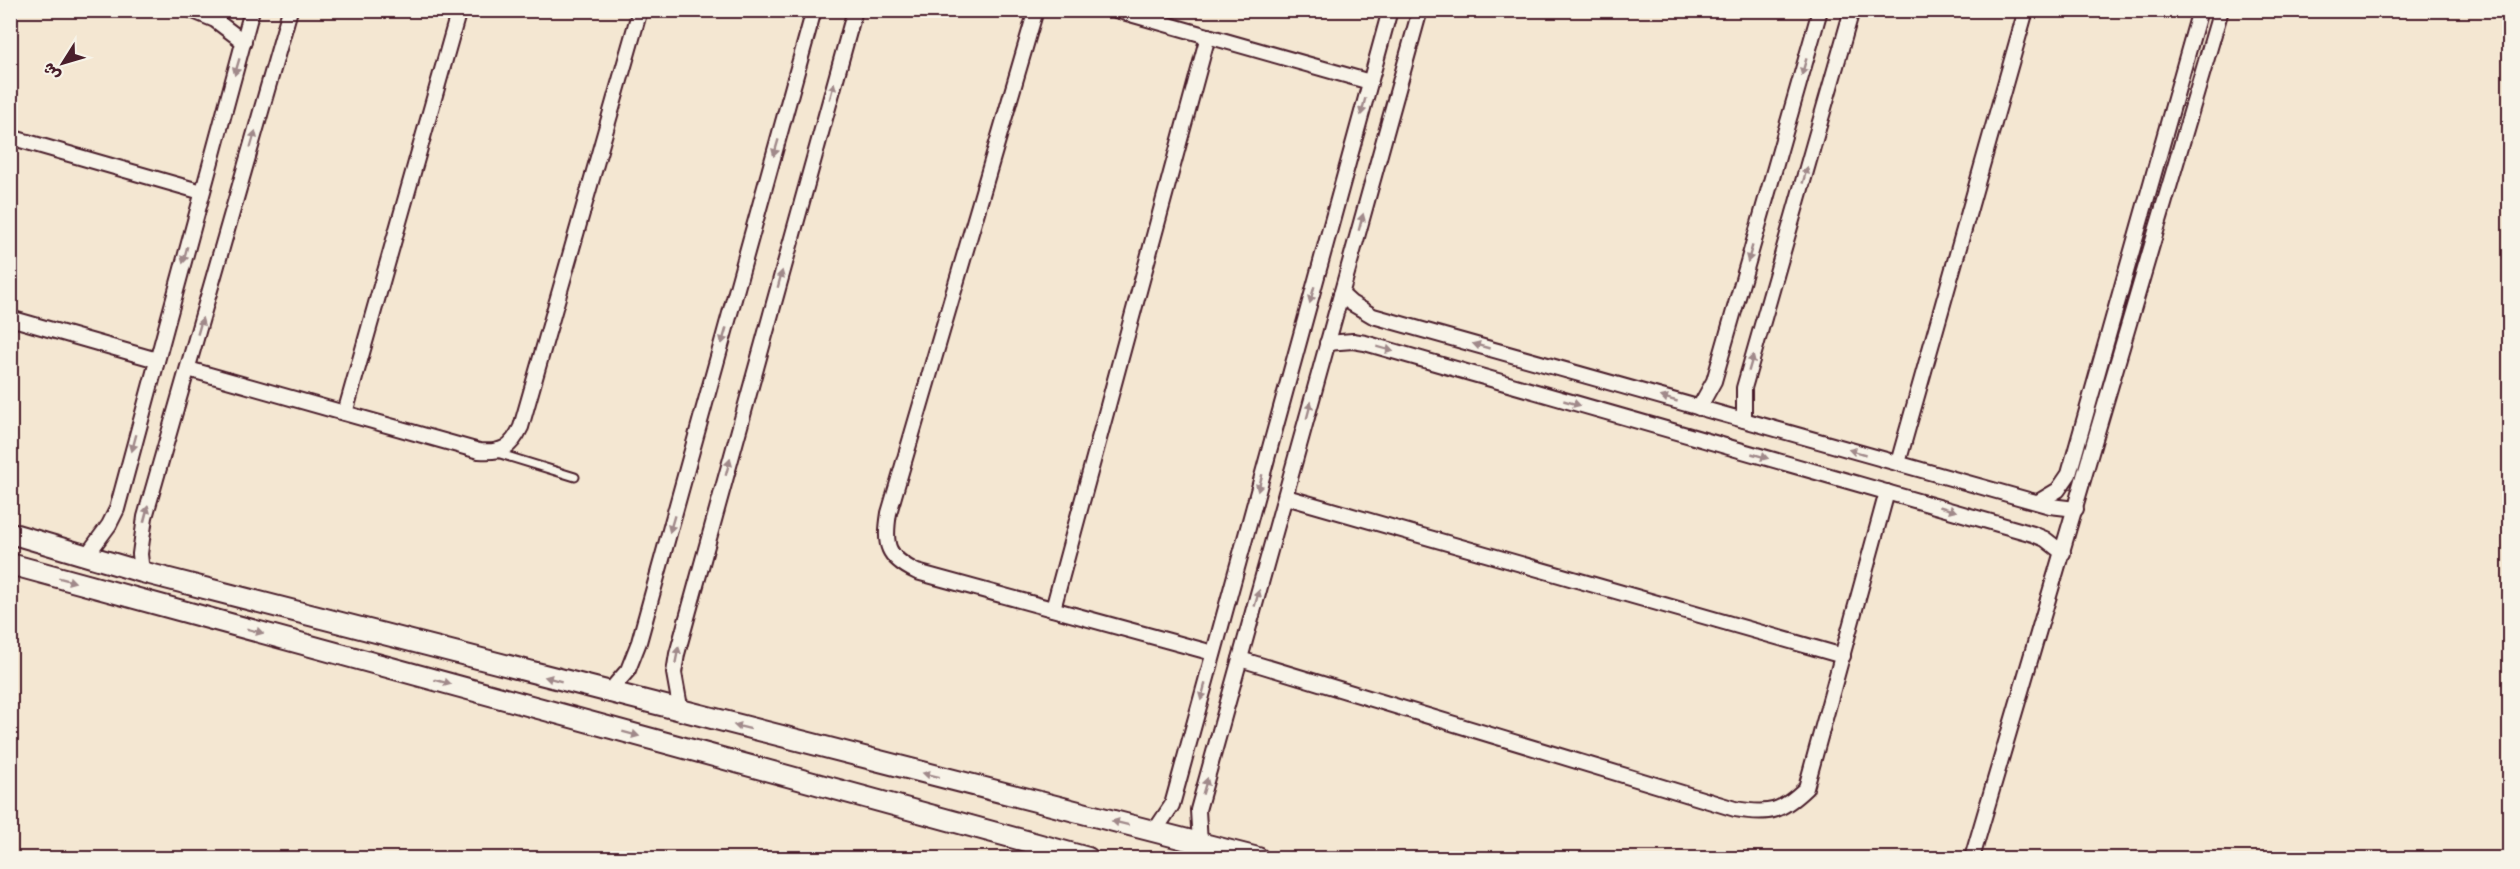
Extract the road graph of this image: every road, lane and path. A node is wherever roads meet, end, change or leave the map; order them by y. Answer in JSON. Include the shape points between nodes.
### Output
{"nodes":[{"id":1,"x":190,"y":10,"type":"edge"},
{"id":2,"x":252,"y":10,"type":"edge"},
{"id":3,"x":290,"y":10,"type":"edge"},
{"id":4,"x":459,"y":10,"type":"edge"},
{"id":5,"x":640,"y":10,"type":"edge"},
{"id":6,"x":814,"y":10,"type":"edge"},
{"id":7,"x":855,"y":10,"type":"edge"},
{"id":8,"x":1036,"y":10,"type":"edge"},
{"id":9,"x":1116,"y":10,"type":"edge"},
{"id":10,"x":1390,"y":10,"type":"edge"},
{"id":11,"x":1420,"y":10,"type":"edge"},
{"id":12,"x":1820,"y":10,"type":"edge"},
{"id":13,"x":1852,"y":10,"type":"edge"},
{"id":14,"x":2026,"y":10,"type":"edge"},
{"id":15,"x":2200,"y":10,"type":"edge"},
{"id":16,"x":2222,"y":10,"type":"edge"},
{"id":17,"x":1208,"y":36,"type":"junction"},
{"id":18,"x":244,"y":42,"type":"junction"},
{"id":19,"x":1370,"y":82,"type":"junction"},
{"id":20,"x":10,"y":137,"type":"edge"},
{"id":21,"x":2155,"y":163,"type":"junction"},
{"id":22,"x":2176,"y":169,"type":"junction"},
{"id":23,"x":202,"y":192,"type":"junction"},
{"id":24,"x":1341,"y":294,"type":"junction"},
{"id":25,"x":10,"y":318,"type":"edge"},
{"id":26,"x":1328,"y":343,"type":"junction"},
{"id":27,"x":157,"y":360,"type":"junction"},
{"id":28,"x":188,"y":369,"type":"junction"},
{"id":29,"x":1699,"y":408,"type":"junction"},
{"id":30,"x":345,"y":413,"type":"junction"},
{"id":31,"x":1744,"y":420,"type":"junction"},
{"id":32,"x":497,"y":453,"type":"junction"},
{"id":33,"x":1898,"y":463,"type":"junction"},
{"id":34,"x":574,"y":477,"type":"dead end"},
{"id":35,"x":1887,"y":492,"type":"junction"},
{"id":36,"x":1286,"y":497,"type":"junction"},
{"id":37,"x":2038,"y":502,"type":"junction"},
{"id":38,"x":2076,"y":509,"type":"junction"},
{"id":39,"x":10,"y":533,"type":"edge"},
{"id":40,"x":2062,"y":553,"type":"junction"},
{"id":41,"x":87,"y":555,"type":"junction"},
{"id":42,"x":10,"y":564,"type":"edge"},
{"id":43,"x":142,"y":572,"type":"junction"},
{"id":44,"x":1053,"y":609,"type":"junction"},
{"id":45,"x":1213,"y":653,"type":"junction"},
{"id":46,"x":1843,"y":656,"type":"junction"},
{"id":47,"x":1240,"y":659,"type":"junction"},
{"id":48,"x":608,"y":693,"type":"junction"},
{"id":49,"x":681,"y":712,"type":"junction"},
{"id":50,"x":1154,"y":832,"type":"junction"},
{"id":51,"x":1200,"y":844,"type":"junction"},
{"id":52,"x":1088,"y":858,"type":"edge"},
{"id":53,"x":1258,"y":858,"type":"edge"},
{"id":54,"x":1972,"y":858,"type":"edge"}],
"edges":[{"from":1,"to":18,"type":"street","via":[[215,20]]},
{"from":2,"to":18,"type":"street"},
{"from":28,"to":3,"type":"street","one_way":true},
{"from":4,"to":30,"type":"street"},
{"from":5,"to":32,"type":"street","via":[[521,428],[513,444]]},
{"from":6,"to":48,"type":"street","one_way":true,"via":[[639,642],[628,670]]},
{"from":49,"to":7,"type":"street","one_way":true,"via":[[674,673],[677,654]]},
{"from":8,"to":44,"type":"street","via":[[886,534],[889,552],[900,564],[917,572]]},
{"from":9,"to":17,"type":"street"},
{"from":10,"to":19,"type":"street"},
{"from":24,"to":11,"type":"street","one_way":true},
{"from":12,"to":29,"type":"street","one_way":true,"via":[[1714,381]]},
{"from":31,"to":13,"type":"street","one_way":true,"via":[[1744,388]]},
{"from":14,"to":33,"type":"street"},
{"from":15,"to":21,"type":"street"},
{"from":16,"to":22,"type":"street"},
{"from":17,"to":19,"type":"street"},
{"from":17,"to":44,"type":"street"},
{"from":18,"to":23,"type":"street","one_way":true},
{"from":19,"to":45,"type":"street","one_way":true},
{"from":20,"to":23,"type":"street"},
{"from":21,"to":22,"type":"street"},
{"from":21,"to":37,"type":"street","via":[[2069,474],[2058,490]]},
{"from":22,"to":38,"type":"street"},
{"from":23,"to":27,"type":"street","one_way":true},
{"from":24,"to":26,"type":"street"},
{"from":29,"to":24,"type":"street","one_way":true,"via":[[1373,315]]},
{"from":25,"to":27,"type":"street"},
{"from":26,"to":35,"type":"street","one_way":true,"via":[[1365,344]]},
{"from":36,"to":26,"type":"street","one_way":true},
{"from":27,"to":41,"type":"street","one_way":true,"via":[[117,509]]},
{"from":28,"to":30,"type":"street"},
{"from":43,"to":28,"type":"street","one_way":true,"via":[[141,535]]},
{"from":29,"to":31,"type":"street"},
{"from":30,"to":32,"type":"street"},
{"from":33,"to":31,"type":"street","one_way":true},
{"from":32,"to":34,"type":"lane"},
{"from":33,"to":37,"type":"street"},
{"from":35,"to":40,"type":"street","one_way":true,"via":[[2033,534]]},
{"from":35,"to":46,"type":"street"},
{"from":36,"to":46,"type":"street"},
{"from":47,"to":36,"type":"street","one_way":true},
{"from":37,"to":38,"type":"street"},
{"from":38,"to":40,"type":"street"},
{"from":39,"to":41,"type":"street"},
{"from":40,"to":54,"type":"street"},
{"from":41,"to":43,"type":"street"},
{"from":42,"to":52,"type":"street","one_way":true},
{"from":48,"to":43,"type":"street","one_way":true},
{"from":44,"to":45,"type":"street"},
{"from":45,"to":50,"type":"street","one_way":true,"via":[[1172,806]]},
{"from":46,"to":47,"type":"street","via":[[1806,788],[1787,806],[1761,814]]},
{"from":51,"to":47,"type":"street","one_way":true,"via":[[1198,810]]},
{"from":48,"to":49,"type":"street"},
{"from":50,"to":49,"type":"street","one_way":true},
{"from":50,"to":51,"type":"street"},
{"from":51,"to":53,"type":"street"}]}
